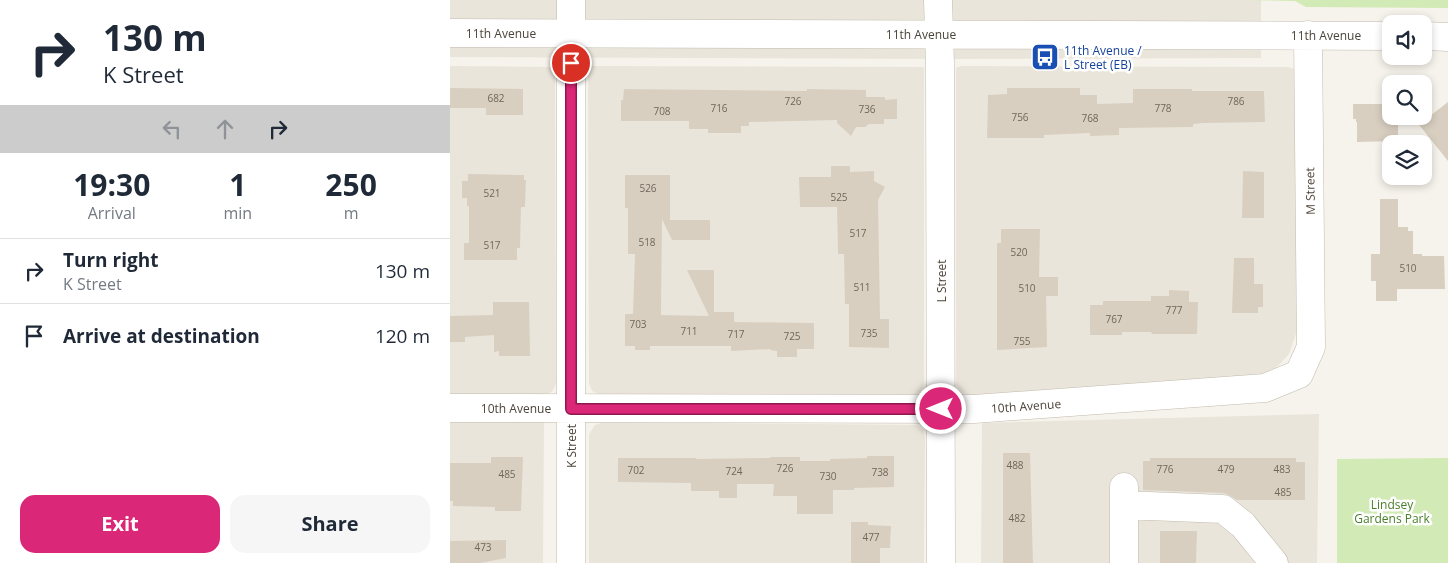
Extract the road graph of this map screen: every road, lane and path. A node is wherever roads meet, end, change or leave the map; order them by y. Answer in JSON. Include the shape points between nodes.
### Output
{"nodes":[{"id":1,"x":572,"y":0,"type":"edge"},
{"id":2,"x":938,"y":0,"type":"edge"},
{"id":3,"x":450,"y":33,"type":"edge"},
{"id":4,"x":571,"y":34,"type":"junction"},
{"id":5,"x":939,"y":35,"type":"junction"},
{"id":6,"x":1308,"y":35,"type":"junction"},
{"id":7,"x":1382,"y":36,"type":"edge"},
{"id":8,"x":1432,"y":36,"type":"edge"},
{"id":9,"x":1448,"y":36,"type":"edge"},
{"id":10,"x":1311,"y":347,"type":"joint"},
{"id":11,"x":450,"y":408,"type":"edge"},
{"id":12,"x":571,"y":409,"type":"junction"},
{"id":13,"x":941,"y":409,"type":"junction"},
{"id":14,"x":572,"y":563,"type":"edge"},
{"id":15,"x":941,"y":563,"type":"edge"},
{"id":16,"x":1124,"y":563,"type":"edge"},
{"id":17,"x":1274,"y":563,"type":"edge"}],
"edges":[{"from":1,"to":4,"type":"street","name":"K Street"},
{"from":2,"to":5,"type":"street","name":"L Street"},
{"from":3,"to":4,"type":"street","name":"11th Avenue"},
{"from":4,"to":5,"type":"street","name":"11th Avenue"},
{"from":4,"to":12,"type":"street","name":"K Street"},
{"from":5,"to":6,"type":"street","name":"11th Avenue"},
{"from":5,"to":13,"type":"street","name":"L Street"},
{"from":6,"to":7,"type":"street","name":"11th Avenue"},
{"from":6,"to":10,"type":"street","name":"M Street"},
{"from":8,"to":9,"type":"street"},
{"from":10,"to":13,"type":"street","name":"10th Avenue","via":[[1299,374],[1265,388]]},
{"from":11,"to":12,"type":"street","name":"10th Avenue"},
{"from":12,"to":13,"type":"street","name":"10th Avenue"},
{"from":12,"to":14,"type":"street","name":"K Street"},
{"from":13,"to":15,"type":"street","name":"L Street"},
{"from":16,"to":17,"type":"street","via":[[1124,496],[1223,509],[1243,525]]}]}
